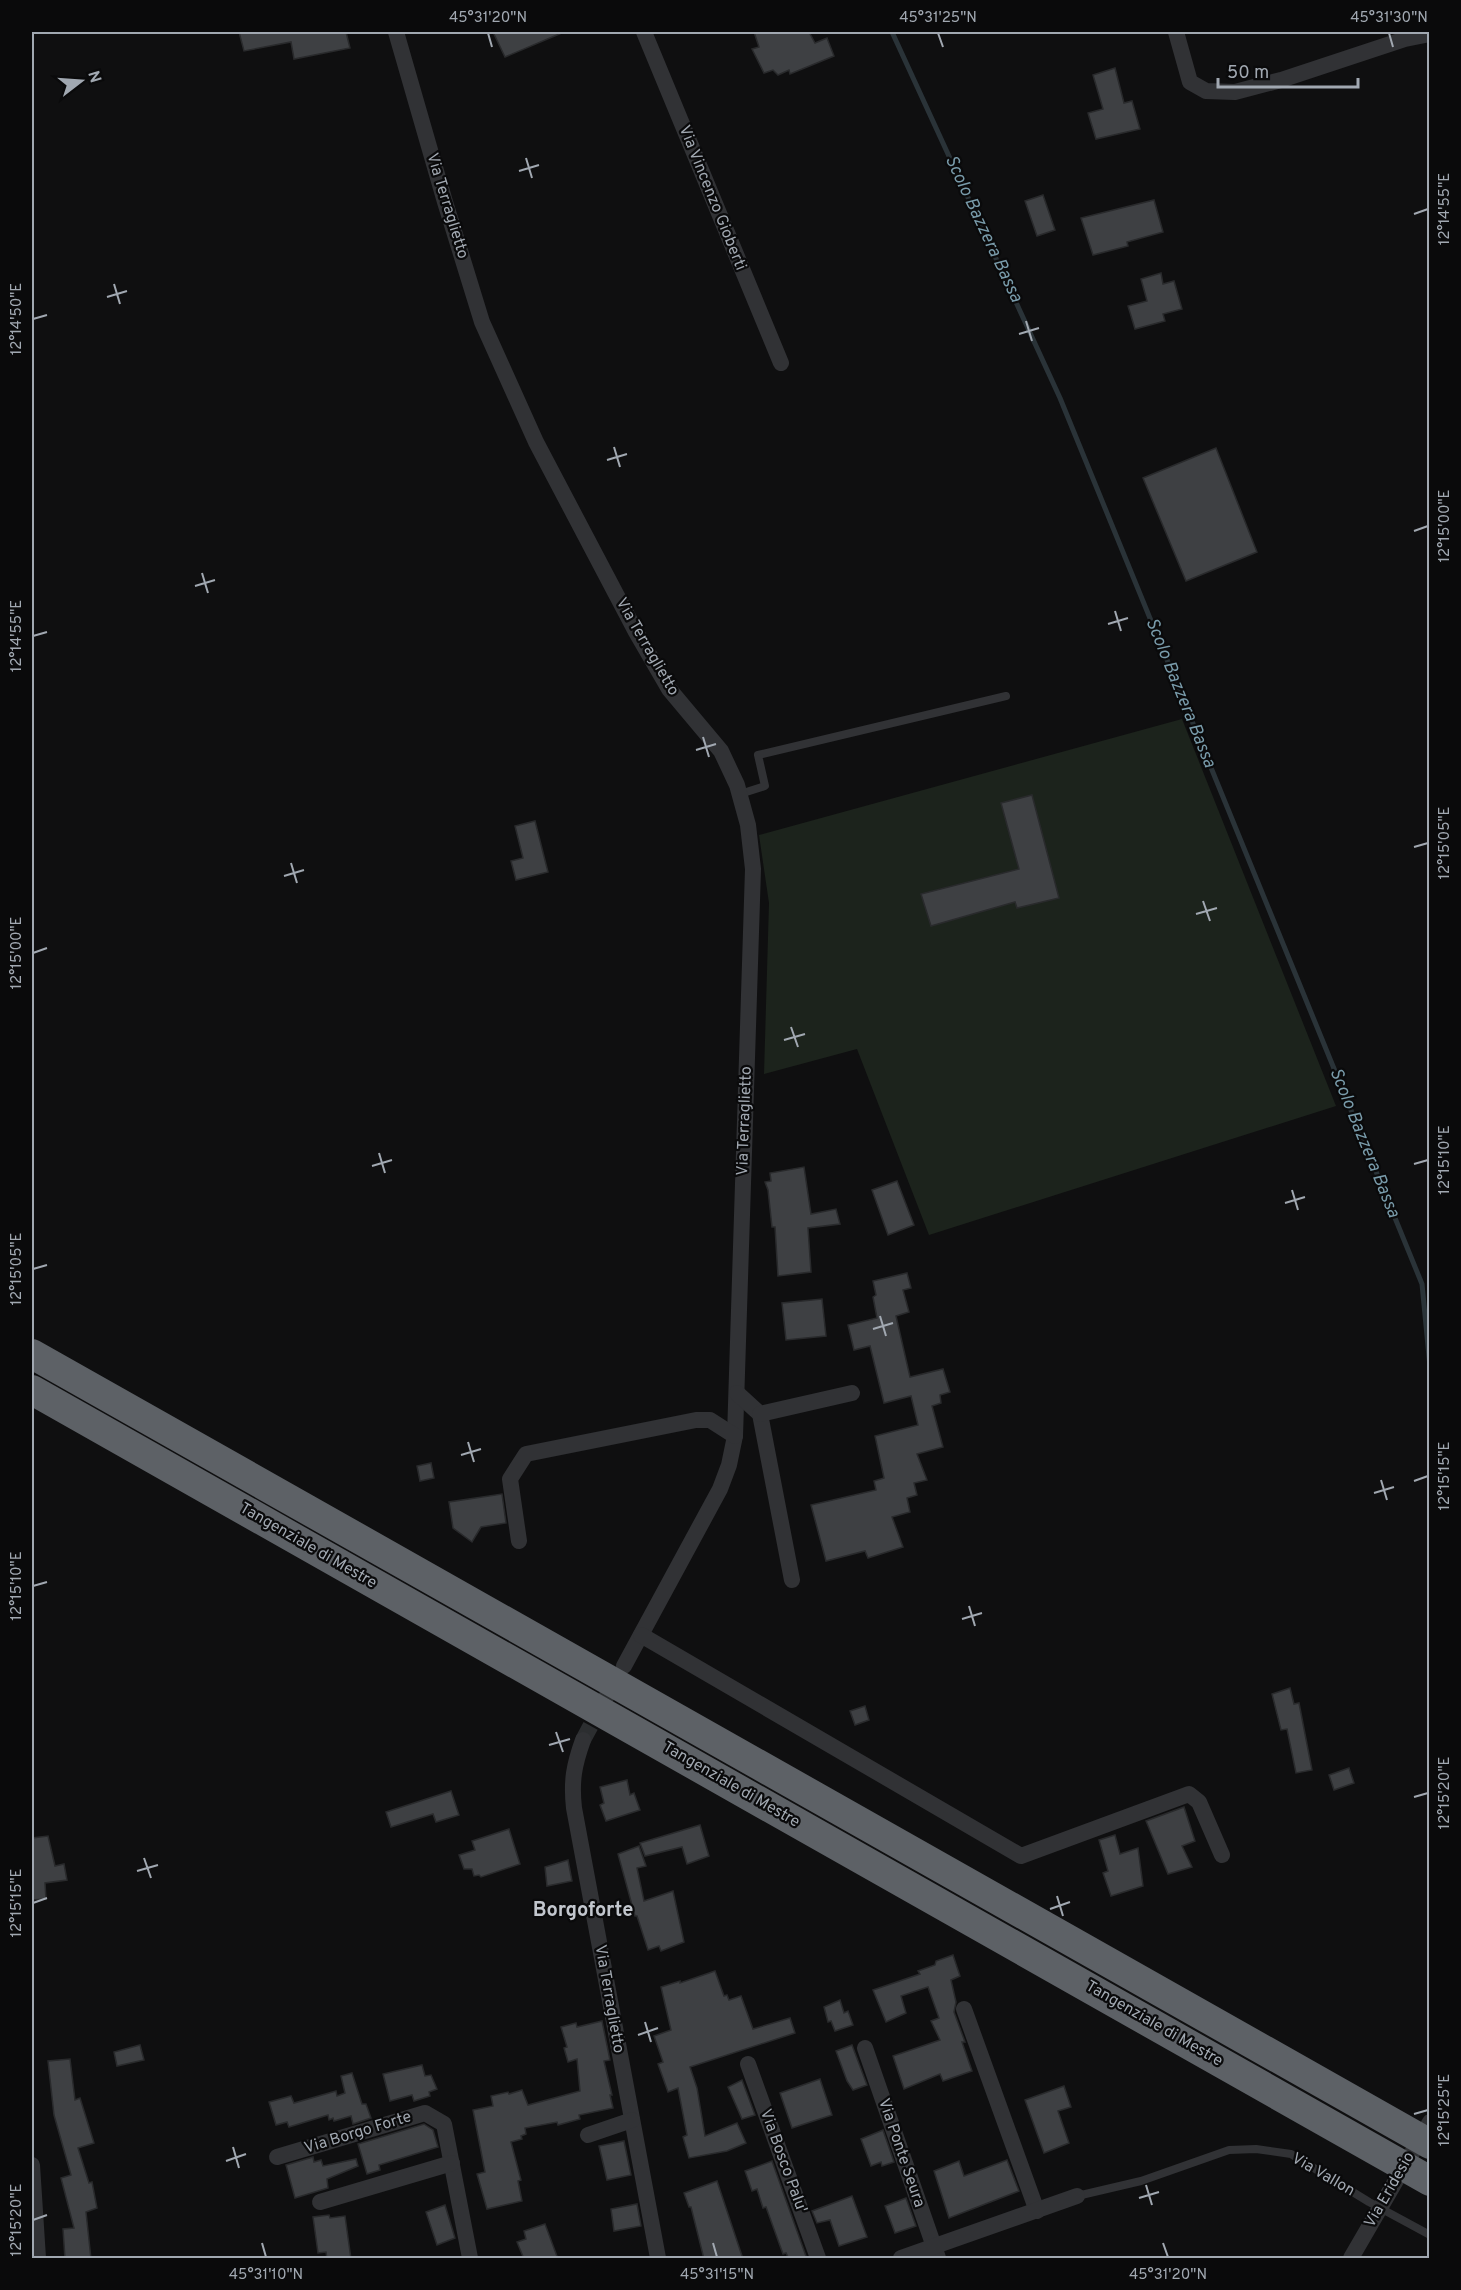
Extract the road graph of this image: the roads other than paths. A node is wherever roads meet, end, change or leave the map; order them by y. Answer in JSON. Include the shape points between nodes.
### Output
{"nodes":[{"id":1,"x":396,"y":32,"type":"edge"},
{"id":2,"x":644,"y":32,"type":"edge"},
{"id":3,"x":1176,"y":32,"type":"edge"},
{"id":4,"x":1430,"y":34,"type":"edge"},
{"id":5,"x":781,"y":363,"type":"dead end"},
{"id":6,"x":1006,"y":696,"type":"dead end"},
{"id":7,"x":740,"y":794,"type":"junction"},
{"id":8,"x":32,"y":1343,"type":"edge"},
{"id":9,"x":32,"y":1354,"type":"edge"},
{"id":10,"x":65,"y":1372,"type":"junction"},
{"id":11,"x":32,"y":1390,"type":"edge"},
{"id":12,"x":737,"y":1393,"type":"junction"},
{"id":13,"x":852,"y":1393,"type":"dead end"},
{"id":14,"x":760,"y":1414,"type":"junction"},
{"id":15,"x":735,"y":1436,"type":"junction"},
{"id":16,"x":519,"y":1541,"type":"dead end"},
{"id":17,"x":792,"y":1580,"type":"dead end"},
{"id":18,"x":641,"y":1635,"type":"junction"},
{"id":19,"x":624,"y":1666,"type":"tunnel mouth"},
{"id":20,"x":583,"y":1740,"type":"tunnel mouth"},
{"id":21,"x":1222,"y":1855,"type":"dead end"},
{"id":22,"x":964,"y":2009,"type":"dead end"},
{"id":23,"x":865,"y":2048,"type":"dead end"},
{"id":24,"x":748,"y":2064,"type":"dead end"},
{"id":25,"x":632,"y":2120,"type":"junction"},
{"id":26,"x":1430,"y":2122,"type":"edge"},
{"id":27,"x":588,"y":2134,"type":"dead end"},
{"id":28,"x":1430,"y":2144,"type":"edge"},
{"id":29,"x":277,"y":2157,"type":"dead end"},
{"id":30,"x":452,"y":2163,"type":"junction"},
{"id":31,"x":32,"y":2165,"type":"edge"},
{"id":32,"x":1430,"y":2181,"type":"edge"},
{"id":33,"x":1077,"y":2196,"type":"joint"},
{"id":34,"x":320,"y":2202,"type":"dead end"},
{"id":35,"x":1037,"y":2211,"type":"junction"},
{"id":36,"x":1430,"y":2235,"type":"edge"},
{"id":37,"x":936,"y":2253,"type":"edge"},
{"id":38,"x":38,"y":2259,"type":"edge"},
{"id":39,"x":470,"y":2259,"type":"edge"},
{"id":40,"x":658,"y":2259,"type":"edge"},
{"id":41,"x":818,"y":2259,"type":"edge"},
{"id":42,"x":901,"y":2259,"type":"edge"},
{"id":43,"x":1351,"y":2259,"type":"edge"}],
"edges":[{"from":1,"to":7,"type":"street","name":"Via Terraglietto","via":[[482,322],[531,431],[669,689],[721,751]]},
{"from":2,"to":5,"type":"street","name":"Via Vincenzo Gioberti"},
{"from":3,"to":4,"type":"street","via":[[1191,82],[1206,91],[1235,92]]},
{"from":6,"to":7,"type":"lane","via":[[758,755],[765,786]]},
{"from":7,"to":12,"type":"street","name":"Via Terraglietto","via":[[753,869]]},
{"from":8,"to":10,"type":"highway"},
{"from":9,"to":10,"type":"highway","name":"Tangenziale di Mestre"},
{"from":10,"to":28,"type":"highway","name":"Tangenziale di Mestre"},
{"from":11,"to":32,"type":"highway","name":"Tangenziale di Mestre"},
{"from":12,"to":14,"type":"street"},
{"from":12,"to":15,"type":"street","name":"Via Terraglietto"},
{"from":13,"to":14,"type":"street"},
{"from":14,"to":17,"type":"street"},
{"from":15,"to":16,"type":"street","via":[[710,1420],[696,1420],[526,1454],[510,1479]]},
{"from":15,"to":18,"type":"street","name":"Via Terraglietto","via":[[720,1489]]},
{"from":18,"to":19,"type":"street","name":"Via Terraglietto"},
{"from":18,"to":21,"type":"street","via":[[1021,1856],[1189,1794],[1199,1802]]},
{"from":20,"to":25,"type":"street","name":"Via Terraglietto","via":[[574,1765],[574,1808]]},
{"from":22,"to":35,"type":"street"},
{"from":23,"to":37,"type":"street","name":"Via Ponte Seura"},
{"from":24,"to":41,"type":"street","name":"Via Bosco Palu'"},
{"from":25,"to":27,"type":"street"},
{"from":25,"to":40,"type":"street","name":"Via Terraglietto"},
{"from":26,"to":43,"type":"street","name":"Via Eridesio"},
{"from":29,"to":30,"type":"street","name":"Via Borgo Forte","via":[[425,2113],[444,2124]]},
{"from":30,"to":34,"type":"street"},
{"from":30,"to":39,"type":"street","name":"Via Borgo Forte"},
{"from":31,"to":38,"type":"street"},
{"from":33,"to":35,"type":"street","name":"Via Vallon"},
{"from":33,"to":36,"type":"lane","name":"Via Vallon","via":[[1141,2181],[1229,2150],[1256,2149],[1291,2154]]},
{"from":35,"to":37,"type":"street","name":"Via Vallon"},
{"from":37,"to":42,"type":"street","name":"Via Vallon"}]}
